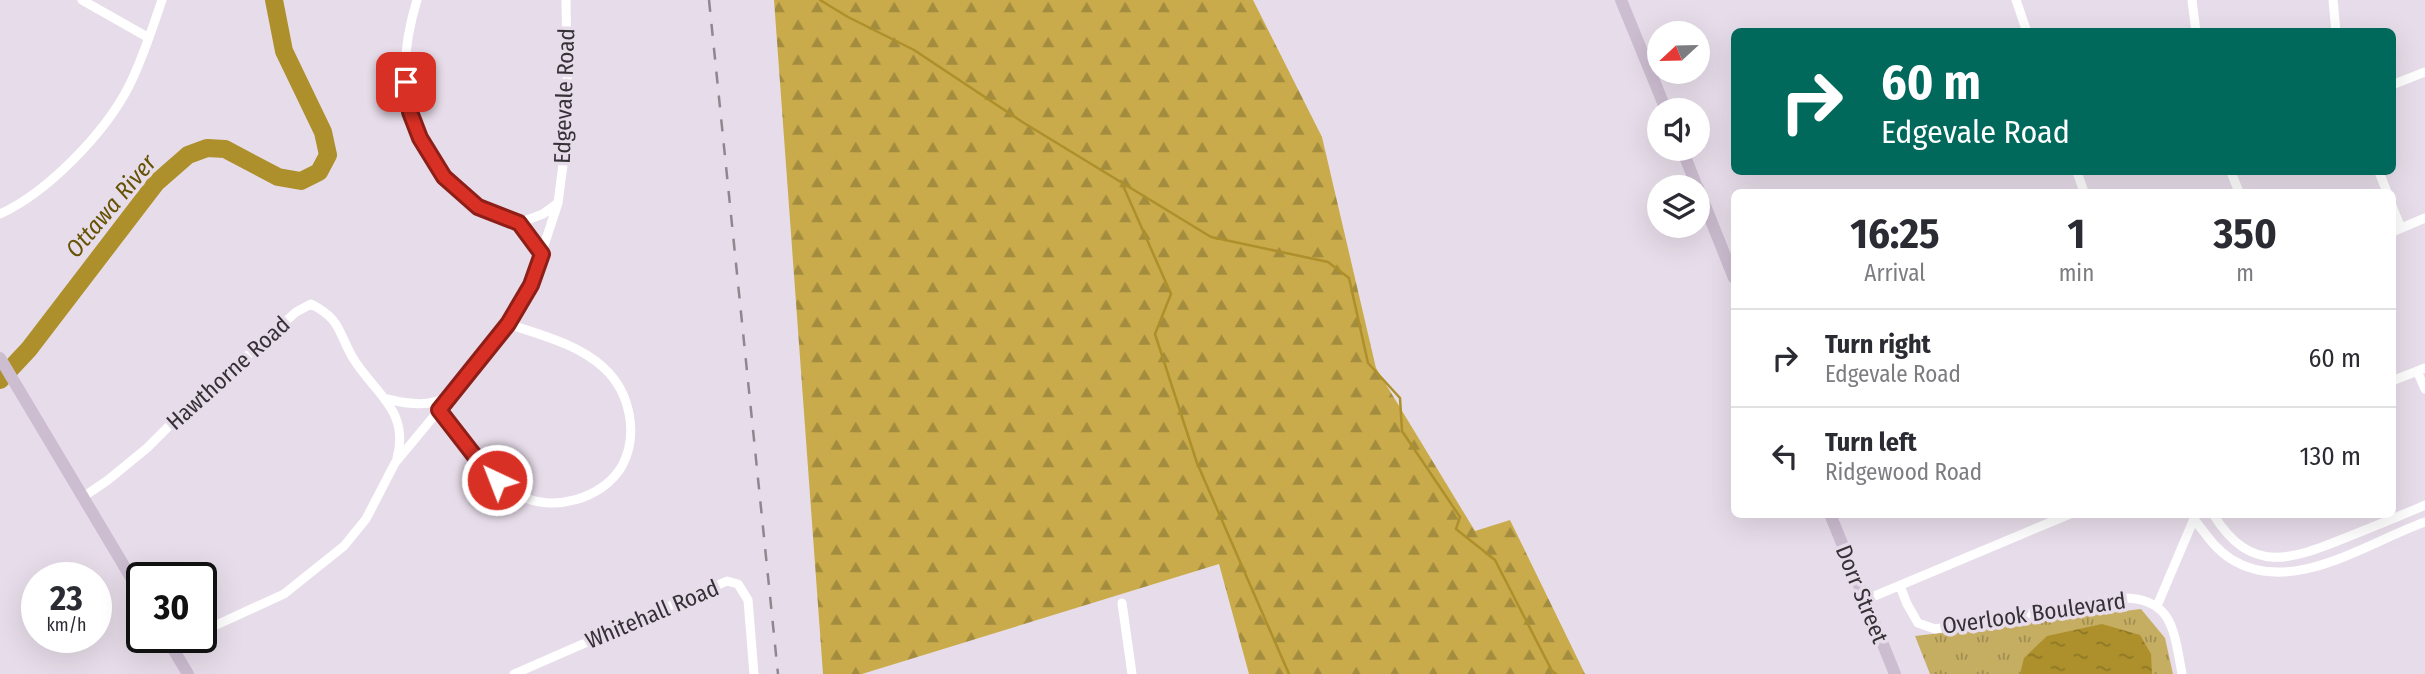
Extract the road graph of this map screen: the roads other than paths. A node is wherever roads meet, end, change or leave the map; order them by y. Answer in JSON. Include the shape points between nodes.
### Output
{"nodes":[{"id":1,"x":82,"y":0,"type":"edge"},
{"id":2,"x":162,"y":0,"type":"edge"},
{"id":3,"x":417,"y":0,"type":"edge"},
{"id":4,"x":566,"y":0,"type":"edge"},
{"id":5,"x":1621,"y":0,"type":"edge"},
{"id":6,"x":2016,"y":0,"type":"edge"},
{"id":7,"x":2192,"y":0,"type":"edge"},
{"id":8,"x":2333,"y":0,"type":"edge"},
{"id":9,"x":2026,"y":28,"type":"edge"},
{"id":10,"x":2196,"y":28,"type":"edge"},
{"id":11,"x":2336,"y":28,"type":"edge"},
{"id":12,"x":149,"y":38,"type":"junction"},
{"id":13,"x":2425,"y":72,"type":"edge"},
{"id":14,"x":2396,"y":83,"type":"edge"},
{"id":15,"x":1661,"y":98,"type":"edge"},
{"id":16,"x":558,"y":203,"type":"junction"},
{"id":17,"x":0,"y":214,"type":"edge"},
{"id":18,"x":2425,"y":219,"type":"edge"},
{"id":19,"x":1710,"y":220,"type":"edge"},
{"id":20,"x":519,"y":223,"type":"junction"},
{"id":21,"x":2397,"y":230,"type":"edge"},
{"id":22,"x":542,"y":254,"type":"junction"},
{"id":23,"x":1731,"y":271,"type":"edge"},
{"id":24,"x":508,"y":324,"type":"junction"},
{"id":25,"x":0,"y":358,"type":"edge"},
{"id":26,"x":2421,"y":369,"type":"edge"},
{"id":27,"x":2396,"y":379,"type":"edge"},
{"id":28,"x":2425,"y":389,"type":"edge"},
{"id":29,"x":456,"y":391,"type":"junction"},
{"id":30,"x":387,"y":400,"type":"junction"},
{"id":31,"x":439,"y":410,"type":"junction"},
{"id":32,"x":395,"y":463,"type":"junction"},
{"id":33,"x":83,"y":497,"type":"junction"},
{"id":34,"x":2425,"y":505,"type":"edge"},
{"id":35,"x":2396,"y":517,"type":"edge"},
{"id":36,"x":1832,"y":518,"type":"edge"},
{"id":37,"x":2061,"y":518,"type":"edge"},
{"id":38,"x":2195,"y":518,"type":"edge"},
{"id":39,"x":2196,"y":518,"type":"edge"},
{"id":40,"x":2215,"y":518,"type":"edge"},
{"id":41,"x":2393,"y":518,"type":"edge"},
{"id":42,"x":2425,"y":522,"type":"edge"},
{"id":43,"x":126,"y":569,"type":"edge"},
{"id":44,"x":1900,"y":586,"type":"junction"},
{"id":45,"x":1864,"y":600,"type":"junction"},
{"id":46,"x":1122,"y":603,"type":"dead end"},
{"id":47,"x":2157,"y":606,"type":"junction"},
{"id":48,"x":217,"y":625,"type":"edge"},
{"id":49,"x":176,"y":653,"type":"edge"},
{"id":50,"x":188,"y":674,"type":"edge"},
{"id":51,"x":514,"y":674,"type":"edge"},
{"id":52,"x":754,"y":674,"type":"edge"},
{"id":53,"x":1132,"y":674,"type":"edge"},
{"id":54,"x":1895,"y":674,"type":"edge"},
{"id":55,"x":2182,"y":674,"type":"edge"}],
"edges":[{"from":1,"to":12,"type":"street"},
{"from":2,"to":12,"type":"street"},
{"from":3,"to":20,"type":"street","via":[[405,69],[410,112],[420,138],[444,177],[467,198],[492,214]]},
{"from":4,"to":16,"type":"street","name":"Edgevale Road","via":[[568,126]]},
{"from":5,"to":15,"type":"main road"},
{"from":6,"to":9,"type":"street"},
{"from":7,"to":10,"type":"street"},
{"from":8,"to":11,"type":"street"},
{"from":12,"to":17,"type":"street","via":[[128,89],[94,136],[52,179]]},
{"from":13,"to":14,"type":"street"},
{"from":16,"to":20,"type":"street"},
{"from":16,"to":22,"type":"street","name":"Edgevale Road"},
{"from":18,"to":21,"type":"street"},
{"from":19,"to":23,"type":"main road"},
{"from":20,"to":22,"type":"street"},
{"from":22,"to":24,"type":"street","name":"Edgevale Road","via":[[531,285]]},
{"from":24,"to":29,"type":"street","name":"Edgevale Road"},
{"from":24,"to":31,"type":"street","via":[[578,349],[605,368],[627,404],[631,424],[621,467],[580,499],[537,502],[520,496],[484,468]]},
{"from":25,"to":33,"type":"main road"},
{"from":26,"to":27,"type":"street"},
{"from":26,"to":28,"type":"street"},
{"from":29,"to":30,"type":"street","via":[[432,403]]},
{"from":29,"to":31,"type":"street","name":"Edgevale Road"},
{"from":30,"to":32,"type":"street","name":"Hawthorne Road","via":[[399,433]]},
{"from":30,"to":33,"type":"street","name":"Hawthorne Road","via":[[352,357],[337,323],[311,304],[296,312],[147,448]]},
{"from":31,"to":32,"type":"street","name":"Edgevale Road"},
{"from":32,"to":48,"type":"street","name":"Edgevale Road","via":[[366,519],[344,546],[284,594]]},
{"from":33,"to":43,"type":"main road"},
{"from":34,"to":35,"type":"street"},
{"from":36,"to":45,"type":"main road","name":"Dorr Street"},
{"from":37,"to":44,"type":"street"},
{"from":38,"to":47,"type":"street"},
{"from":39,"to":42,"type":"street","via":[[2230,559],[2280,573],[2308,570]]},
{"from":40,"to":41,"type":"street","via":[[2239,546],[2261,556],[2283,558]]},
{"from":44,"to":45,"type":"street"},
{"from":44,"to":47,"type":"street","name":"Overlook Boulevard","via":[[1918,623],[1935,629],[2119,598],[2138,597]]},
{"from":45,"to":54,"type":"main road","name":"Dorr Street"},
{"from":46,"to":53,"type":"street"},
{"from":47,"to":55,"type":"street","name":"Overlook Boulevard","via":[[2169,618]]},
{"from":49,"to":50,"type":"main road"},
{"from":51,"to":52,"type":"street","name":"Whitehall Road","via":[[727,581],[743,588],[748,600]]}]}
